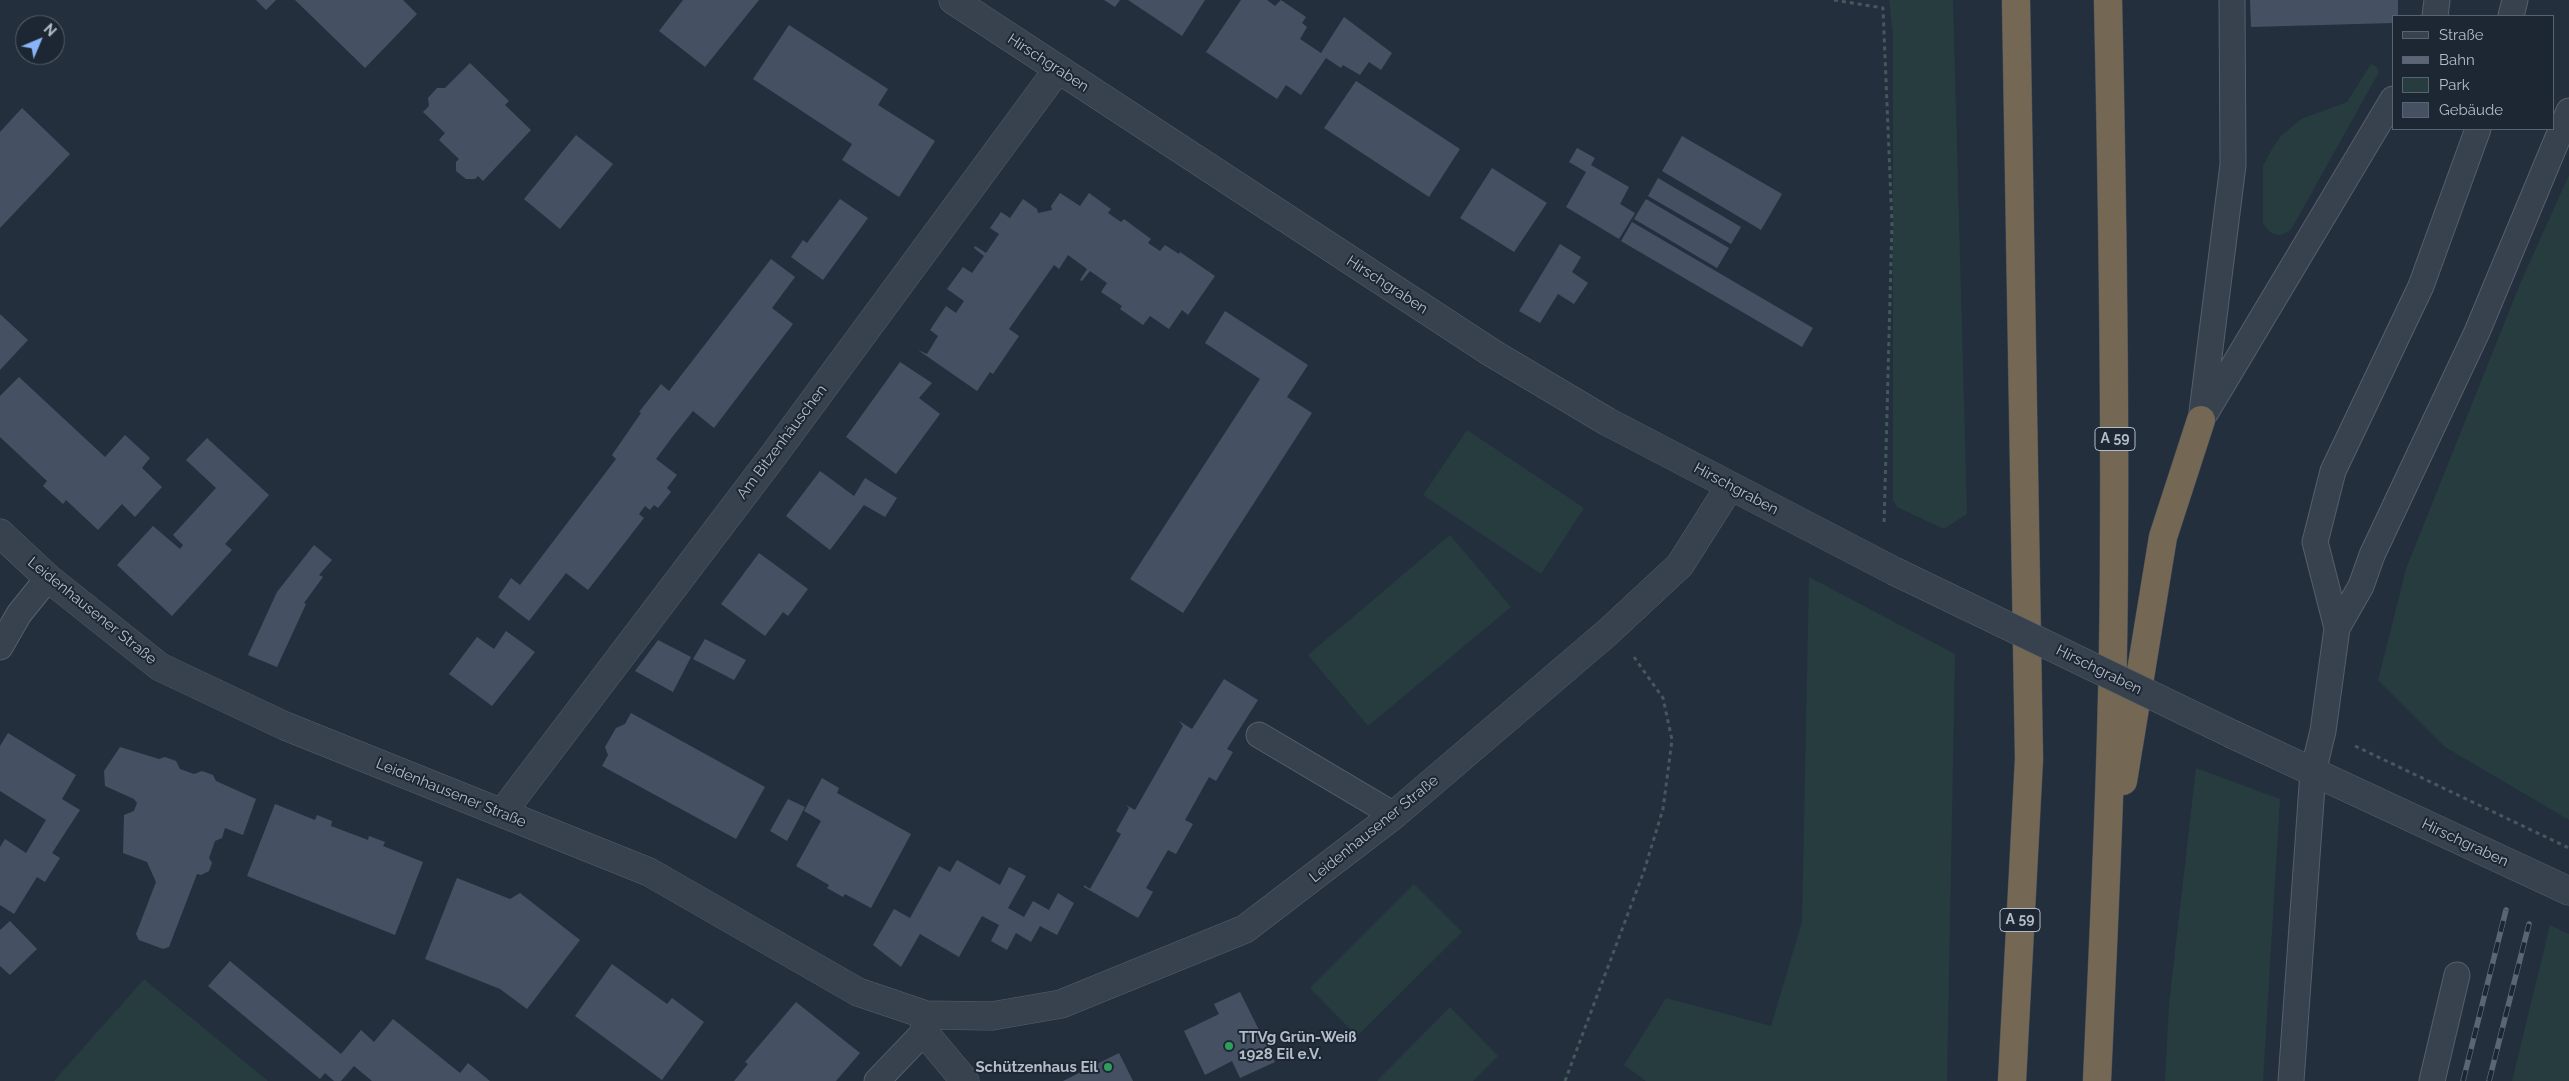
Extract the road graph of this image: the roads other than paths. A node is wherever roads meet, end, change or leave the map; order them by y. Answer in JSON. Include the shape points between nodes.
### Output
{"nodes":[{"id":1,"x":953,"y":0,"type":"edge"},
{"id":2,"x":2016,"y":0,"type":"edge"},
{"id":3,"x":2108,"y":0,"type":"edge"},
{"id":4,"x":2232,"y":0,"type":"edge"},
{"id":5,"x":2437,"y":0,"type":"edge"},
{"id":6,"x":2515,"y":0,"type":"edge"},
{"id":7,"x":2435,"y":15,"type":"edge"},
{"id":8,"x":2511,"y":15,"type":"edge"},
{"id":9,"x":1058,"y":69,"type":"junction"},
{"id":10,"x":2392,"y":101,"type":"edge"},
{"id":11,"x":2569,"y":111,"type":"edge"},
{"id":12,"x":2478,"y":130,"type":"edge"},
{"id":13,"x":2201,"y":420,"type":"junction"},
{"id":14,"x":1730,"y":486,"type":"junction"},
{"id":15,"x":0,"y":533,"type":"edge"},
{"id":16,"x":48,"y":578,"type":"junction"},
{"id":17,"x":2337,"y":628,"type":"junction"},
{"id":18,"x":0,"y":647,"type":"edge"},
{"id":19,"x":1258,"y":735,"type":"dead end"},
{"id":20,"x":2312,"y":772,"type":"junction"},
{"id":21,"x":502,"y":813,"type":"junction"},
{"id":22,"x":1394,"y":815,"type":"junction"},
{"id":23,"x":2106,"y":879,"type":"junction"},
{"id":24,"x":2569,"y":891,"type":"edge"},
{"id":25,"x":2457,"y":975,"type":"dead end"},
{"id":26,"x":925,"y":1023,"type":"junction"},
{"id":27,"x":876,"y":1081,"type":"edge"},
{"id":28,"x":966,"y":1081,"type":"edge"},
{"id":29,"x":2012,"y":1081,"type":"edge"},
{"id":30,"x":2097,"y":1081,"type":"edge"},
{"id":31,"x":2291,"y":1081,"type":"edge"},
{"id":32,"x":2432,"y":1081,"type":"edge"}],
"edges":[{"from":1,"to":9,"type":"street","name":"Hirschgraben"},
{"from":2,"to":29,"type":"highway","number":"A 59","via":[[2029,759]]},
{"from":3,"to":23,"type":"highway","number":"A 59","via":[[2115,281],[2114,547]]},
{"from":4,"to":13,"type":"lane","via":[[2233,165]]},
{"from":5,"to":7,"type":"lane"},
{"from":6,"to":8,"type":"lane"},
{"from":9,"to":14,"type":"street","name":"Hirschgraben","via":[[1492,352],[1608,422]]},
{"from":9,"to":21,"type":"street","name":"Am Bitzenhäuschen","via":[[772,456]]},
{"from":10,"to":13,"type":"lane"},
{"from":11,"to":17,"type":"lane","via":[[2477,332],[2360,586]]},
{"from":12,"to":17,"type":"lane","via":[[2421,286],[2333,471],[2315,542]]},
{"from":13,"to":23,"type":"highway","number":"A 59","via":[[2164,537]]},
{"from":14,"to":20,"type":"street","name":"Hirschgraben","bridge":true,"via":[[1889,568]]},
{"from":14,"to":22,"type":"street","name":"Leidenhausener Straße","via":[[1680,564],[1608,632]]},
{"from":15,"to":16,"type":"street","name":"Leidenhausener Straße"},
{"from":16,"to":18,"type":"lane","via":[[18,614]]},
{"from":16,"to":21,"type":"street","name":"Leidenhausener Straße","via":[[154,664],[285,726]]},
{"from":17,"to":20,"type":"lane","via":[[2323,731]]},
{"from":19,"to":22,"type":"lane"},
{"from":20,"to":24,"type":"street","name":"Hirschgraben"},
{"from":20,"to":31,"type":"lane"},
{"from":21,"to":26,"type":"street","name":"Leidenhausener Straße","via":[[649,872],[858,992]]},
{"from":22,"to":26,"type":"street","name":"Leidenhausener Straße","via":[[1245,929],[1061,1004]]},
{"from":23,"to":30,"type":"highway","number":"A 59"},
{"from":25,"to":32,"type":"lane"},
{"from":26,"to":27,"type":"lane"},
{"from":26,"to":28,"type":"street"}]}
